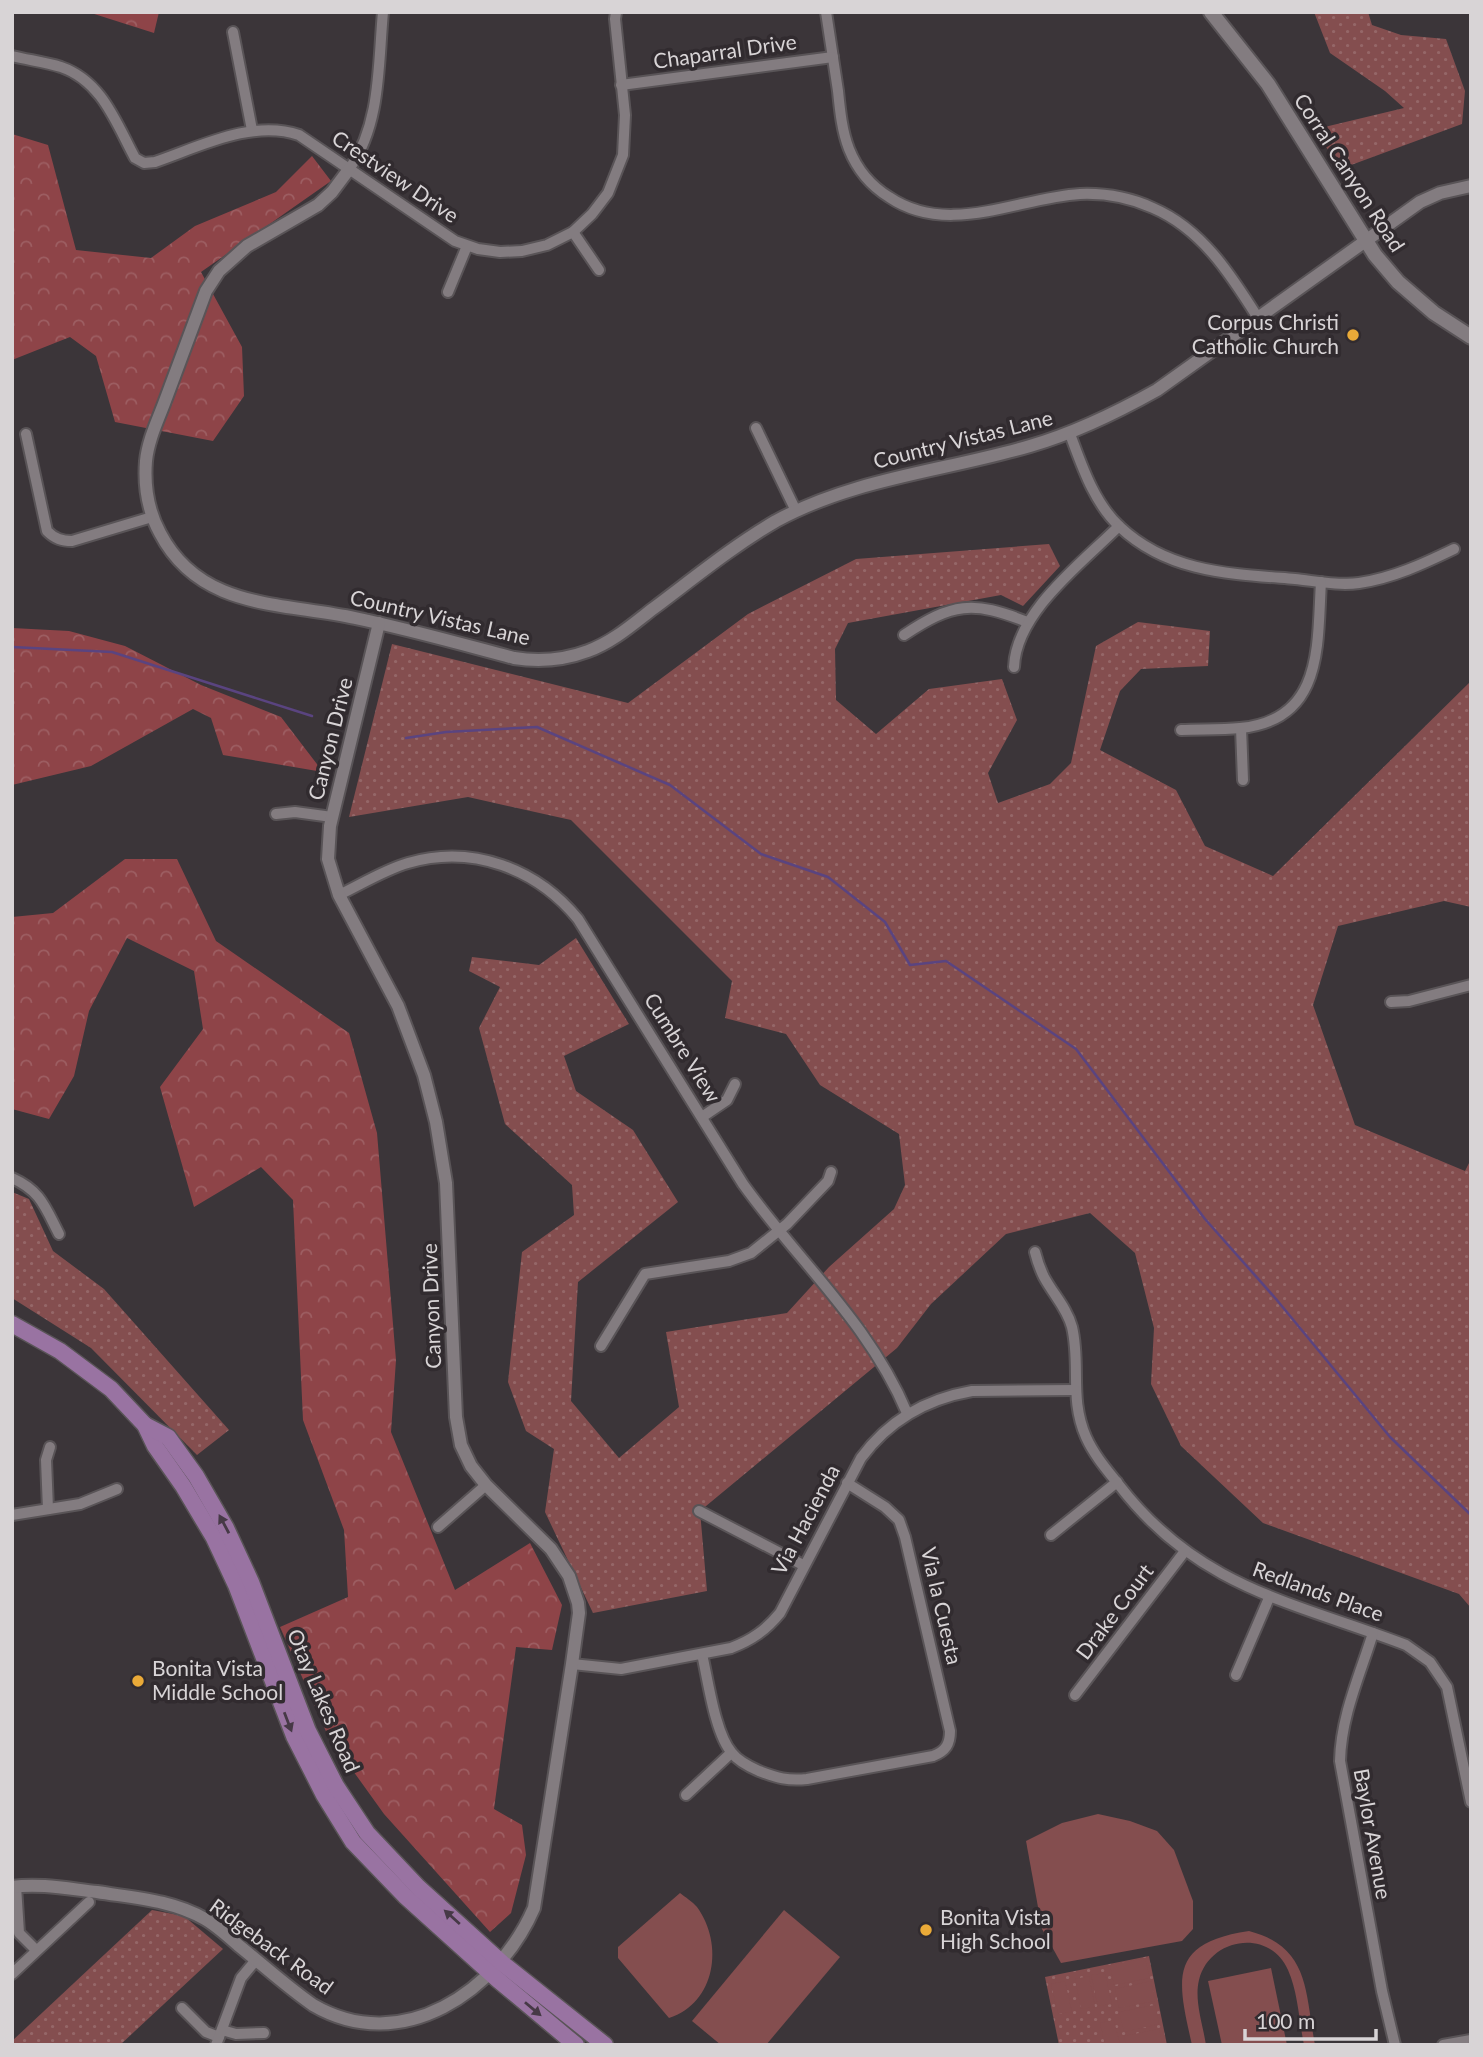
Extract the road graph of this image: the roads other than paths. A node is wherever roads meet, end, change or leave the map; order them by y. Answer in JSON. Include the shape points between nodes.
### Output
{"nodes":[{"id":1,"x":383,"y":12,"type":"edge"},
{"id":2,"x":616,"y":12,"type":"edge"},
{"id":3,"x":826,"y":12,"type":"edge"},
{"id":4,"x":1211,"y":12,"type":"edge"},
{"id":5,"x":233,"y":32,"type":"dead end"},
{"id":6,"x":12,"y":56,"type":"edge"},
{"id":7,"x":833,"y":57,"type":"junction"},
{"id":8,"x":621,"y":85,"type":"junction"},
{"id":9,"x":252,"y":130,"type":"junction"},
{"id":10,"x":350,"y":168,"type":"junction"},
{"id":11,"x":1471,"y":186,"type":"edge"},
{"id":12,"x":573,"y":232,"type":"junction"},
{"id":13,"x":1366,"y":241,"type":"junction"},
{"id":14,"x":467,"y":246,"type":"junction"},
{"id":15,"x":599,"y":270,"type":"dead end"},
{"id":16,"x":448,"y":292,"type":"dead end"},
{"id":17,"x":1258,"y":318,"type":"junction"},
{"id":18,"x":1471,"y":337,"type":"edge"},
{"id":19,"x":756,"y":428,"type":"dead end"},
{"id":20,"x":26,"y":434,"type":"dead end"},
{"id":21,"x":1070,"y":434,"type":"junction"},
{"id":22,"x":796,"y":511,"type":"junction"},
{"id":23,"x":152,"y":517,"type":"junction"},
{"id":24,"x":1119,"y":526,"type":"junction"},
{"id":25,"x":1454,"y":549,"type":"dead end"},
{"id":26,"x":1321,"y":582,"type":"junction"},
{"id":27,"x":1027,"y":622,"type":"junction"},
{"id":28,"x":379,"y":623,"type":"junction"},
{"id":29,"x":904,"y":635,"type":"dead end"},
{"id":30,"x":1014,"y":667,"type":"dead end"},
{"id":31,"x":1241,"y":728,"type":"junction"},
{"id":32,"x":1181,"y":730,"type":"dead end"},
{"id":33,"x":1243,"y":780,"type":"dead end"},
{"id":34,"x":276,"y":814,"type":"dead end"},
{"id":35,"x":332,"y":817,"type":"junction"},
{"id":36,"x":339,"y":895,"type":"junction"},
{"id":37,"x":1471,"y":985,"type":"edge"},
{"id":38,"x":1391,"y":1002,"type":"dead end"},
{"id":39,"x":735,"y":1084,"type":"dead end"},
{"id":40,"x":702,"y":1117,"type":"junction"},
{"id":41,"x":831,"y":1172,"type":"dead end"},
{"id":42,"x":12,"y":1178,"type":"edge"},
{"id":43,"x":779,"y":1231,"type":"junction"},
{"id":44,"x":59,"y":1234,"type":"dead end"},
{"id":45,"x":1035,"y":1252,"type":"dead end"},
{"id":46,"x":12,"y":1324,"type":"edge"},
{"id":47,"x":601,"y":1346,"type":"dead end"},
{"id":48,"x":1075,"y":1390,"type":"junction"},
{"id":49,"x":907,"y":1413,"type":"junction"},
{"id":50,"x":50,"y":1447,"type":"dead end"},
{"id":51,"x":1117,"y":1482,"type":"junction"},
{"id":52,"x":846,"y":1483,"type":"junction"},
{"id":53,"x":486,"y":1485,"type":"junction"},
{"id":54,"x":117,"y":1489,"type":"dead end"},
{"id":55,"x":48,"y":1510,"type":"junction"},
{"id":56,"x":699,"y":1511,"type":"dead end"},
{"id":57,"x":12,"y":1515,"type":"edge"},
{"id":58,"x":438,"y":1527,"type":"dead end"},
{"id":59,"x":1051,"y":1535,"type":"dead end"},
{"id":60,"x":1185,"y":1551,"type":"junction"},
{"id":61,"x":803,"y":1565,"type":"junction"},
{"id":62,"x":1269,"y":1598,"type":"junction"},
{"id":63,"x":1373,"y":1633,"type":"junction"},
{"id":64,"x":702,"y":1654,"type":"junction"},
{"id":65,"x":572,"y":1664,"type":"junction"},
{"id":66,"x":1236,"y":1675,"type":"dead end"},
{"id":67,"x":1075,"y":1695,"type":"dead end"},
{"id":68,"x":732,"y":1753,"type":"junction"},
{"id":69,"x":686,"y":1795,"type":"dead end"},
{"id":70,"x":1471,"y":1802,"type":"edge"},
{"id":71,"x":14,"y":1886,"type":"edge"},
{"id":72,"x":89,"y":1902,"type":"dead end"},
{"id":73,"x":15,"y":1934,"type":"edge"},
{"id":74,"x":36,"y":1950,"type":"junction"},
{"id":75,"x":256,"y":1960,"type":"junction"},
{"id":76,"x":497,"y":1968,"type":"junction"},
{"id":77,"x":12,"y":1973,"type":"edge"},
{"id":78,"x":182,"y":2008,"type":"dead end"},
{"id":79,"x":264,"y":2033,"type":"dead end"},
{"id":80,"x":219,"y":2037,"type":"edge"},
{"id":81,"x":1471,"y":2040,"type":"edge"},
{"id":82,"x":576,"y":2045,"type":"edge"},
{"id":83,"x":605,"y":2045,"type":"edge"},
{"id":84,"x":1395,"y":2045,"type":"edge"},
{"id":85,"x":1443,"y":2045,"type":"edge"}],
"edges":[{"from":1,"to":10,"type":"street","name":"Country Vistas Lane","via":[[371,125]]},
{"from":2,"to":8,"type":"street","name":"Crestview Drive"},
{"from":3,"to":7,"type":"street"},
{"from":4,"to":13,"type":"main road","name":"Corral Canyon Road","via":[[1268,84]]},
{"from":5,"to":9,"type":"street"},
{"from":6,"to":9,"type":"street","name":"Crestview Drive","via":[[57,66],[84,79],[106,102],[135,158],[144,163]]},
{"from":7,"to":8,"type":"street","name":"Chaparral Drive"},
{"from":7,"to":17,"type":"street","via":[[850,151],[869,180],[896,202],[926,214],[947,216],[1084,194],[1139,202],[1174,219],[1204,243]]},
{"from":8,"to":12,"type":"street","name":"Crestview Drive","via":[[626,129],[617,172],[601,204]]},
{"from":9,"to":10,"type":"street","name":"Crestview Drive","via":[[299,135]]},
{"from":10,"to":14,"type":"street","name":"Crestview Drive"},
{"from":10,"to":23,"type":"street","name":"Country Vistas Lane","via":[[318,205],[247,246],[205,291],[149,446],[145,481]]},
{"from":11,"to":13,"type":"street","name":"Country Vistas Lane","via":[[1420,202]]},
{"from":12,"to":14,"type":"street","name":"Crestview Drive","via":[[522,251]]},
{"from":12,"to":15,"type":"street"},
{"from":13,"to":17,"type":"street","name":"Country Vistas Lane"},
{"from":13,"to":18,"type":"main road","name":"Corral Canyon Road","via":[[1398,282]]},
{"from":14,"to":16,"type":"street"},
{"from":17,"to":21,"type":"street","name":"Country Vistas Lane","via":[[1157,390]]},
{"from":19,"to":22,"type":"street"},
{"from":20,"to":23,"type":"street","via":[[47,531],[52,536],[72,541]]},
{"from":21,"to":22,"type":"street","name":"Country Vistas Lane","via":[[853,488]]},
{"from":21,"to":24,"type":"street","via":[[1086,475]]},
{"from":22,"to":28,"type":"street","name":"Country Vistas Lane","via":[[739,544],[614,638],[573,656],[514,658]]},
{"from":23,"to":28,"type":"street","name":"Country Vistas Lane","via":[[178,560],[218,590],[254,602]]},
{"from":24,"to":26,"type":"street","via":[[1157,553],[1189,567]]},
{"from":24,"to":27,"type":"street"},
{"from":25,"to":26,"type":"street","via":[[1381,579],[1355,584]]},
{"from":26,"to":31,"type":"street","via":[[1317,654],[1309,684],[1284,713]]},
{"from":27,"to":29,"type":"street","via":[[970,607],[930,618]]},
{"from":27,"to":30,"type":"street"},
{"from":28,"to":35,"type":"street","name":"Canyon Drive"},
{"from":31,"to":32,"type":"street"},
{"from":31,"to":33,"type":"street"},
{"from":34,"to":35,"type":"street"},
{"from":35,"to":36,"type":"street","name":"Canyon Drive","via":[[327,848]]},
{"from":36,"to":40,"type":"street","name":"Cumbre View","via":[[407,864],[447,857],[489,860],[538,882],[578,919]]},
{"from":36,"to":53,"type":"street","name":"Canyon Drive","via":[[398,1006],[429,1091],[446,1179],[456,1417],[461,1446]]},
{"from":37,"to":38,"type":"street"},
{"from":39,"to":40,"type":"street","via":[[727,1100]]},
{"from":40,"to":43,"type":"street","name":"Cumbre View","via":[[743,1184]]},
{"from":41,"to":43,"type":"street","via":[[828,1181]]},
{"from":42,"to":44,"type":"street","via":[[40,1197]]},
{"from":43,"to":47,"type":"street","via":[[751,1252],[729,1261],[645,1273]]},
{"from":43,"to":49,"type":"street","name":"Cumbre View","via":[[821,1278],[877,1354]]},
{"from":45,"to":48,"type":"street","name":"Redlands Place","via":[[1043,1276],[1072,1325]]},
{"from":46,"to":76,"type":"main road","name":"Otay Lakes Road","via":[[60,1351],[111,1389],[145,1425],[169,1437],[226,1528],[308,1731],[336,1786],[367,1833]]},
{"from":48,"to":49,"type":"street","name":"Via Hacienda","via":[[972,1391]]},
{"from":48,"to":51,"type":"street","name":"Redlands Place","via":[[1087,1439]]},
{"from":49,"to":52,"type":"street","name":"Via Hacienda","via":[[867,1449]]},
{"from":50,"to":55,"type":"street","via":[[46,1460]]},
{"from":51,"to":59,"type":"street"},
{"from":51,"to":60,"type":"street","name":"Redlands Place","via":[[1148,1519]]},
{"from":52,"to":61,"type":"street","name":"Via Hacienda"},
{"from":52,"to":68,"type":"street","name":"Via la Cuesta","via":[[899,1520],[950,1731],[947,1746],[933,1756],[790,1781],[748,1766]]},
{"from":53,"to":58,"type":"street"},
{"from":53,"to":65,"type":"street","name":"Canyon Drive","via":[[542,1539],[569,1576],[579,1613]]},
{"from":54,"to":55,"type":"street","via":[[80,1504]]},
{"from":55,"to":57,"type":"street"},
{"from":56,"to":61,"type":"street"},
{"from":60,"to":62,"type":"street","name":"Redlands Place"},
{"from":60,"to":67,"type":"street","name":"Drake Court"},
{"from":61,"to":64,"type":"street","name":"Via Hacienda","via":[[780,1613],[767,1628],[740,1645]]},
{"from":62,"to":63,"type":"street","name":"Redlands Place"},
{"from":62,"to":66,"type":"street"},
{"from":63,"to":70,"type":"street","name":"Redlands Place","via":[[1415,1649],[1442,1678]]},
{"from":63,"to":84,"type":"street","name":"Baylor Avenue","via":[[1347,1709],[1340,1761]]},
{"from":64,"to":65,"type":"street","name":"Via Hacienda","via":[[621,1669]]},
{"from":64,"to":68,"type":"street","via":[[713,1707]]},
{"from":65,"to":76,"type":"street","name":"Canyon Drive","via":[[534,1908]]},
{"from":68,"to":69,"type":"street"},
{"from":71,"to":73,"type":"street"},
{"from":71,"to":75,"type":"street","name":"Ridgeback Road","via":[[54,1886],[161,1901],[206,1919]]},
{"from":72,"to":74,"type":"street"},
{"from":73,"to":74,"type":"street"},
{"from":74,"to":77,"type":"street"},
{"from":75,"to":76,"type":"street","name":"Ridgeback Road","via":[[314,2006],[345,2021],[375,2028],[439,2013]]},
{"from":75,"to":80,"type":"street","via":[[240,1978]]},
{"from":76,"to":82,"type":"main road","name":"Otay Lakes Road","one_way":true},
{"from":76,"to":83,"type":"main road","name":"Otay Lakes Road"},
{"from":78,"to":80,"type":"street","via":[[206,2032]]},
{"from":79,"to":80,"type":"street"},
{"from":81,"to":85,"type":"street"}]}
